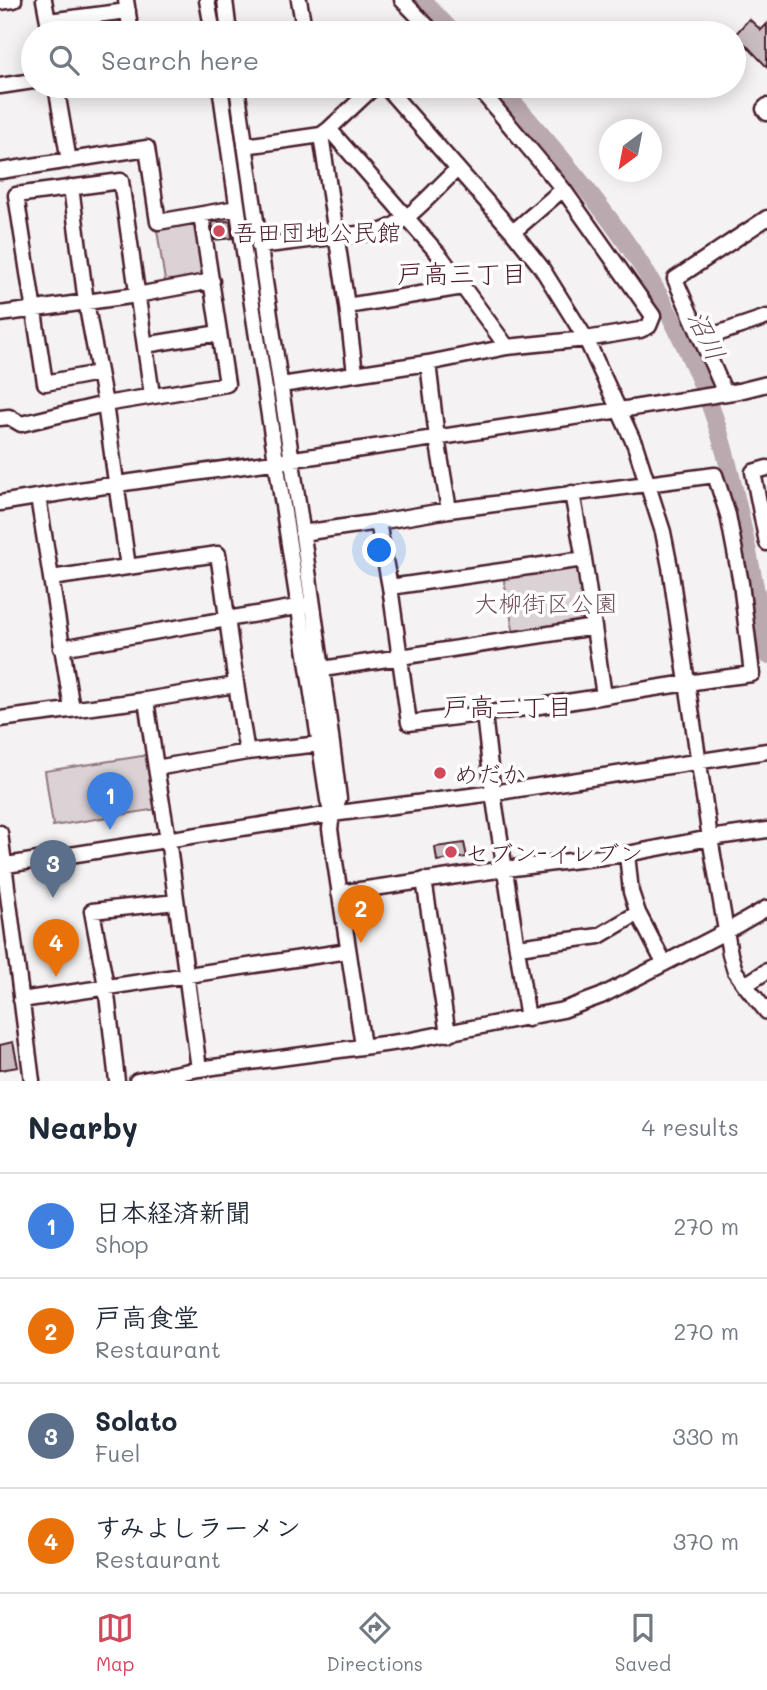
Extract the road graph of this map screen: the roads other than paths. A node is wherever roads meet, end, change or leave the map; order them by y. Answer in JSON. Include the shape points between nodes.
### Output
{"nodes":[{"id":1,"x":14,"y":0,"type":"edge"},
{"id":2,"x":44,"y":0,"type":"edge"},
{"id":3,"x":207,"y":0,"type":"edge"},
{"id":4,"x":225,"y":0,"type":"edge"},
{"id":5,"x":299,"y":0,"type":"edge"},
{"id":6,"x":402,"y":0,"type":"edge"},
{"id":7,"x":0,"y":2,"type":"edge"},
{"id":8,"x":127,"y":6,"type":"edge"},
{"id":9,"x":211,"y":21,"type":"edge"},
{"id":10,"x":228,"y":21,"type":"edge"},
{"id":11,"x":302,"y":21,"type":"edge"},
{"id":12,"x":422,"y":21,"type":"edge"},
{"id":13,"x":21,"y":83,"type":"edge"},
{"id":14,"x":0,"y":86,"type":"edge"},
{"id":15,"x":58,"y":98,"type":"edge"},
{"id":16,"x":222,"y":98,"type":"edge"},
{"id":17,"x":239,"y":98,"type":"edge"},
{"id":18,"x":361,"y":98,"type":"edge"},
{"id":19,"x":395,"y":98,"type":"edge"},
{"id":20,"x":487,"y":98,"type":"edge"},
{"id":21,"x":767,"y":106,"type":"edge"},
{"id":22,"x":767,"y":113,"type":"edge"},
{"id":23,"x":325,"y":132,"type":"junction"},
{"id":24,"x":245,"y":146,"type":"junction"},
{"id":25,"x":69,"y":161,"type":"junction"},
{"id":26,"x":457,"y":169,"type":"junction"},
{"id":27,"x":0,"y":171,"type":"edge"},
{"id":28,"x":71,"y":187,"type":"junction"},
{"id":29,"x":563,"y":189,"type":"junction"},
{"id":30,"x":237,"y":208,"type":"junction"},
{"id":31,"x":201,"y":215,"type":"junction"},
{"id":32,"x":407,"y":216,"type":"junction"},
{"id":33,"x":767,"y":218,"type":"edge"},
{"id":34,"x":513,"y":232,"type":"junction"},
{"id":35,"x":336,"y":237,"type":"junction"},
{"id":36,"x":259,"y":246,"type":"junction"},
{"id":37,"x":212,"y":281,"type":"junction"},
{"id":38,"x":463,"y":287,"type":"junction"},
{"id":39,"x":137,"y":295,"type":"junction"},
{"id":40,"x":86,"y":302,"type":"junction"},
{"id":41,"x":347,"y":306,"type":"junction"},
{"id":42,"x":33,"y":309,"type":"junction"},
{"id":43,"x":0,"y":314,"type":"edge"},
{"id":44,"x":767,"y":317,"type":"edge"},
{"id":45,"x":219,"y":333,"type":"junction"},
{"id":46,"x":586,"y":339,"type":"junction"},
{"id":47,"x":702,"y":339,"type":"junction"},
{"id":48,"x":145,"y":345,"type":"junction"},
{"id":49,"x":507,"y":347,"type":"junction"},
{"id":50,"x":428,"y":363,"type":"junction"},
{"id":51,"x":98,"y":373,"type":"junction"},
{"id":52,"x":355,"y":373,"type":"junction"},
{"id":53,"x":767,"y":384,"type":"edge"},
{"id":54,"x":281,"y":385,"type":"junction"},
{"id":55,"x":725,"y":393,"type":"junction"},
{"id":56,"x":152,"y":395,"type":"junction"},
{"id":57,"x":105,"y":404,"type":"junction"},
{"id":58,"x":620,"y":410,"type":"junction"},
{"id":59,"x":0,"y":418,"type":"edge"},
{"id":60,"x":437,"y":438,"type":"junction"},
{"id":61,"x":290,"y":460,"type":"junction"},
{"id":62,"x":275,"y":462,"type":"junction"},
{"id":63,"x":767,"y":468,"type":"edge"},
{"id":64,"x":117,"y":484,"type":"junction"},
{"id":65,"x":648,"y":484,"type":"junction"},
{"id":66,"x":572,"y":494,"type":"junction"},
{"id":67,"x":38,"y":497,"type":"junction"},
{"id":68,"x":0,"y":503,"type":"edge"},
{"id":69,"x":449,"y":510,"type":"junction"},
{"id":70,"x":378,"y":522,"type":"junction"},
{"id":71,"x":302,"y":533,"type":"junction"},
{"id":72,"x":767,"y":543,"type":"edge"},
{"id":73,"x":584,"y":559,"type":"junction"},
{"id":74,"x":128,"y":567,"type":"junction"},
{"id":75,"x":51,"y":578,"type":"junction"},
{"id":76,"x":390,"y":587,"type":"junction"},
{"id":77,"x":306,"y":605,"type":"junction"},
{"id":78,"x":228,"y":619,"type":"junction"},
{"id":79,"x":594,"y":628,"type":"junction"},
{"id":80,"x":61,"y":648,"type":"junction"},
{"id":81,"x":400,"y":657,"type":"junction"},
{"id":82,"x":323,"y":669,"type":"junction"},
{"id":83,"x":686,"y":682,"type":"junction"},
{"id":84,"x":235,"y":685,"type":"junction"},
{"id":85,"x":604,"y":696,"type":"junction"},
{"id":86,"x":146,"y":699,"type":"junction"},
{"id":87,"x":72,"y":709,"type":"junction"},
{"id":88,"x":484,"y":714,"type":"junction"},
{"id":89,"x":0,"y":719,"type":"edge"},
{"id":90,"x":320,"y":744,"type":"junction"},
{"id":91,"x":767,"y":751,"type":"edge"},
{"id":92,"x":247,"y":752,"type":"junction"},
{"id":93,"x":699,"y":761,"type":"junction"},
{"id":94,"x":156,"y":768,"type":"junction"},
{"id":95,"x":493,"y":793,"type":"junction"},
{"id":96,"x":332,"y":814,"type":"junction"},
{"id":97,"x":767,"y":830,"type":"edge"},
{"id":98,"x":0,"y":833,"type":"edge"},
{"id":99,"x":710,"y":838,"type":"junction"},
{"id":100,"x":169,"y":839,"type":"junction"},
{"id":101,"x":627,"y":854,"type":"junction"},
{"id":102,"x":3,"y":865,"type":"edge"},
{"id":103,"x":505,"y":869,"type":"junction"},
{"id":104,"x":424,"y":880,"type":"junction"},
{"id":105,"x":339,"y":893,"type":"junction"},
{"id":106,"x":176,"y":902,"type":"junction"},
{"id":107,"x":767,"y":908,"type":"edge"},
{"id":108,"x":638,"y":913,"type":"junction"},
{"id":109,"x":727,"y":931,"type":"junction"},
{"id":110,"x":518,"y":947,"type":"junction"},
{"id":111,"x":348,"y":951,"type":"junction"},
{"id":112,"x":664,"y":963,"type":"junction"},
{"id":113,"x":767,"y":971,"type":"edge"},
{"id":114,"x":186,"y":974,"type":"junction"},
{"id":115,"x":745,"y":985,"type":"junction"},
{"id":116,"x":106,"y":986,"type":"junction"},
{"id":117,"x":21,"y":1000,"type":"junction"},
{"id":118,"x":767,"y":1012,"type":"edge"},
{"id":119,"x":528,"y":1019,"type":"junction"},
{"id":120,"x":448,"y":1034,"type":"junction"},
{"id":121,"x":363,"y":1046,"type":"junction"},
{"id":122,"x":199,"y":1069,"type":"junction"},
{"id":123,"x":32,"y":1081,"type":"edge"},
{"id":124,"x":117,"y":1081,"type":"edge"},
{"id":125,"x":136,"y":1081,"type":"edge"}],
"edges":[{"from":1,"to":7,"type":"street"},
{"from":2,"to":8,"type":"street","via":[[48,21]]},
{"from":3,"to":9,"type":"street"},
{"from":4,"to":10,"type":"street"},
{"from":5,"to":11,"type":"street"},
{"from":6,"to":12,"type":"street"},
{"from":13,"to":14,"type":"street"},
{"from":15,"to":25,"type":"street"},
{"from":16,"to":30,"type":"street"},
{"from":17,"to":24,"type":"street"},
{"from":18,"to":23,"type":"street"},
{"from":19,"to":26,"type":"street"},
{"from":20,"to":29,"type":"street"},
{"from":21,"to":22,"type":"street"},
{"from":23,"to":24,"type":"street"},
{"from":23,"to":32,"type":"street"},
{"from":23,"to":35,"type":"street"},
{"from":24,"to":36,"type":"street"},
{"from":25,"to":27,"type":"street"},
{"from":25,"to":31,"type":"street","via":[[147,148],[158,222]]},
{"from":26,"to":32,"type":"street"},
{"from":26,"to":34,"type":"street"},
{"from":28,"to":39,"type":"street","via":[[121,181]]},
{"from":28,"to":40,"type":"street"},
{"from":28,"to":42,"type":"street","via":[[16,195]]},
{"from":29,"to":34,"type":"street"},
{"from":29,"to":46,"type":"street","via":[[653,316],[649,326],[640,330]]},
{"from":30,"to":31,"type":"street"},
{"from":30,"to":62,"type":"street"},
{"from":31,"to":37,"type":"street"},
{"from":32,"to":35,"type":"street","via":[[382,231]]},
{"from":32,"to":38,"type":"street"},
{"from":33,"to":47,"type":"street","via":[[675,279]]},
{"from":34,"to":46,"type":"street"},
{"from":35,"to":36,"type":"street"},
{"from":35,"to":41,"type":"street"},
{"from":36,"to":54,"type":"street"},
{"from":37,"to":39,"type":"street"},
{"from":37,"to":45,"type":"street"},
{"from":38,"to":41,"type":"street"},
{"from":38,"to":49,"type":"street"},
{"from":39,"to":40,"type":"street"},
{"from":39,"to":48,"type":"street"},
{"from":40,"to":42,"type":"street"},
{"from":40,"to":51,"type":"street"},
{"from":41,"to":52,"type":"street"},
{"from":42,"to":43,"type":"street"},
{"from":42,"to":51,"type":"street","via":[[45,383]]},
{"from":44,"to":47,"type":"street"},
{"from":45,"to":48,"type":"street"},
{"from":45,"to":56,"type":"street","via":[[227,384]]},
{"from":46,"to":49,"type":"street"},
{"from":46,"to":58,"type":"street"},
{"from":47,"to":55,"type":"street"},
{"from":48,"to":56,"type":"street"},
{"from":49,"to":50,"type":"street"},
{"from":50,"to":52,"type":"street"},
{"from":50,"to":60,"type":"street"},
{"from":51,"to":57,"type":"street"},
{"from":52,"to":54,"type":"street"},
{"from":53,"to":55,"type":"street"},
{"from":54,"to":61,"type":"street"},
{"from":55,"to":58,"type":"street"},
{"from":56,"to":57,"type":"street"},
{"from":57,"to":59,"type":"street","via":[[21,424],[9,416]]},
{"from":57,"to":64,"type":"street"},
{"from":58,"to":60,"type":"street"},
{"from":58,"to":65,"type":"street"},
{"from":60,"to":61,"type":"street"},
{"from":60,"to":69,"type":"street"},
{"from":61,"to":62,"type":"street"},
{"from":61,"to":71,"type":"street"},
{"from":62,"to":64,"type":"street"},
{"from":62,"to":77,"type":"street"},
{"from":63,"to":72,"type":"street","via":[[753,472]]},
{"from":64,"to":67,"type":"street"},
{"from":64,"to":74,"type":"street"},
{"from":65,"to":66,"type":"street"},
{"from":65,"to":83,"type":"street","via":[[670,567]]},
{"from":65,"to":83,"type":"street","via":[[715,475],[728,515],[752,674]]},
{"from":66,"to":69,"type":"street"},
{"from":66,"to":73,"type":"street"},
{"from":67,"to":68,"type":"street"},
{"from":67,"to":75,"type":"street"},
{"from":69,"to":70,"type":"street"},
{"from":70,"to":71,"type":"street"},
{"from":70,"to":76,"type":"street"},
{"from":71,"to":77,"type":"street"},
{"from":73,"to":76,"type":"street"},
{"from":73,"to":79,"type":"street"},
{"from":74,"to":75,"type":"street"},
{"from":74,"to":78,"type":"street","via":[[218,554]]},
{"from":75,"to":80,"type":"street"},
{"from":76,"to":81,"type":"street"},
{"from":77,"to":78,"type":"street"},
{"from":77,"to":82,"type":"street"},
{"from":77,"to":90,"type":"street"},
{"from":78,"to":80,"type":"street"},
{"from":78,"to":84,"type":"street"},
{"from":79,"to":81,"type":"street"},
{"from":79,"to":85,"type":"street"},
{"from":80,"to":87,"type":"street"},
{"from":81,"to":82,"type":"street"},
{"from":81,"to":88,"type":"street","via":[[409,723]]},
{"from":82,"to":96,"type":"street","via":[[339,799]]},
{"from":83,"to":85,"type":"street"},
{"from":83,"to":93,"type":"street"},
{"from":84,"to":86,"type":"street"},
{"from":84,"to":92,"type":"street"},
{"from":85,"to":88,"type":"street"},
{"from":86,"to":87,"type":"street"},
{"from":86,"to":94,"type":"street"},
{"from":87,"to":89,"type":"street"},
{"from":88,"to":95,"type":"street"},
{"from":90,"to":92,"type":"street"},
{"from":90,"to":96,"type":"street"},
{"from":91,"to":93,"type":"street"},
{"from":92,"to":94,"type":"street"},
{"from":93,"to":95,"type":"street"},
{"from":93,"to":99,"type":"street"},
{"from":94,"to":100,"type":"street"},
{"from":95,"to":96,"type":"street"},
{"from":95,"to":103,"type":"street"},
{"from":96,"to":100,"type":"street"},
{"from":96,"to":105,"type":"street"},
{"from":97,"to":99,"type":"street"},
{"from":98,"to":102,"type":"street"},
{"from":99,"to":101,"type":"street"},
{"from":99,"to":109,"type":"street"},
{"from":100,"to":102,"type":"street"},
{"from":100,"to":106,"type":"street"},
{"from":101,"to":103,"type":"street"},
{"from":101,"to":108,"type":"street"},
{"from":102,"to":117,"type":"street"},
{"from":103,"to":104,"type":"street"},
{"from":103,"to":110,"type":"street"},
{"from":104,"to":105,"type":"street"},
{"from":104,"to":120,"type":"street"},
{"from":105,"to":111,"type":"street"},
{"from":106,"to":114,"type":"street"},
{"from":106,"to":116,"type":"street","via":[[92,911]]},
{"from":107,"to":109,"type":"street"},
{"from":108,"to":110,"type":"street","via":[[599,936]]},
{"from":108,"to":112,"type":"street"},
{"from":109,"to":112,"type":"street"},
{"from":109,"to":115,"type":"street","via":[[735,971]]},
{"from":110,"to":119,"type":"street"},
{"from":111,"to":114,"type":"street"},
{"from":111,"to":121,"type":"street"},
{"from":112,"to":119,"type":"street","via":[[601,996]]},
{"from":113,"to":115,"type":"street"},
{"from":114,"to":116,"type":"street"},
{"from":114,"to":122,"type":"street"},
{"from":115,"to":118,"type":"street"},
{"from":116,"to":117,"type":"street"},
{"from":116,"to":124,"type":"street"},
{"from":117,"to":123,"type":"street"},
{"from":119,"to":120,"type":"street"},
{"from":120,"to":121,"type":"street"},
{"from":121,"to":122,"type":"street"},
{"from":122,"to":125,"type":"street"}]}
